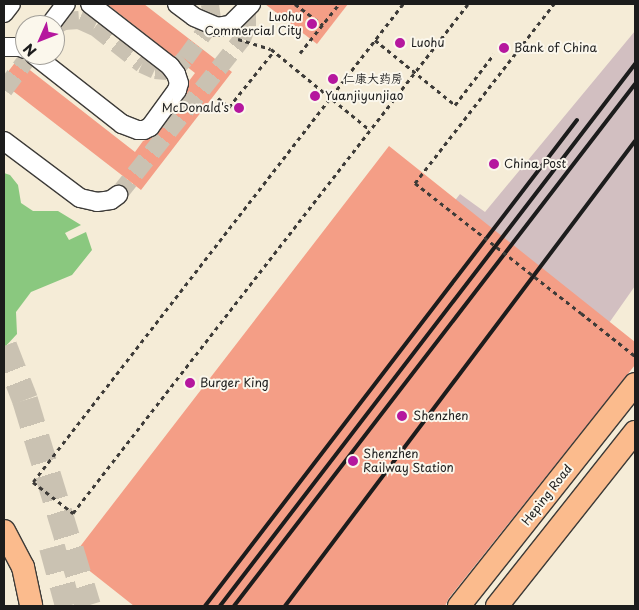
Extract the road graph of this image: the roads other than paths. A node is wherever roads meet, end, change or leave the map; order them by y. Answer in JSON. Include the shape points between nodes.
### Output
{"nodes":[{"id":1,"x":11,"y":4,"type":"edge"},
{"id":2,"x":66,"y":4,"type":"edge"},
{"id":3,"x":90,"y":4,"type":"edge"},
{"id":4,"x":177,"y":4,"type":"edge"},
{"id":5,"x":252,"y":4,"type":"edge"},
{"id":6,"x":4,"y":13,"type":"edge"},
{"id":7,"x":58,"y":15,"type":"edge"},
{"id":8,"x":47,"y":65,"type":"edge"},
{"id":9,"x":4,"y":141,"type":"edge"},
{"id":10,"x":118,"y":195,"type":"tunnel mouth"},
{"id":11,"x":635,"y":384,"type":"edge"},
{"id":12,"x":635,"y":433,"type":"edge"},
{"id":13,"x":4,"y":531,"type":"edge"},
{"id":14,"x":31,"y":606,"type":"edge"},
{"id":15,"x":459,"y":606,"type":"edge"},
{"id":16,"x":497,"y":606,"type":"edge"}],
"edges":[{"from":1,"to":6,"type":"lane"},
{"from":2,"to":7,"type":"lane"},
{"from":3,"to":8,"type":"lane","via":[[170,66],[179,83],[177,90],[150,127],[138,130],[122,124]]},
{"from":4,"to":5,"type":"lane","via":[[194,17],[217,27],[230,25]]},
{"from":9,"to":10,"type":"lane","via":[[80,198],[97,202],[111,200]]},
{"from":11,"to":15,"type":"main road","name":"Heping Road"},
{"from":12,"to":16,"type":"main road"},
{"from":13,"to":14,"type":"main road","via":[[23,567]]}]}
